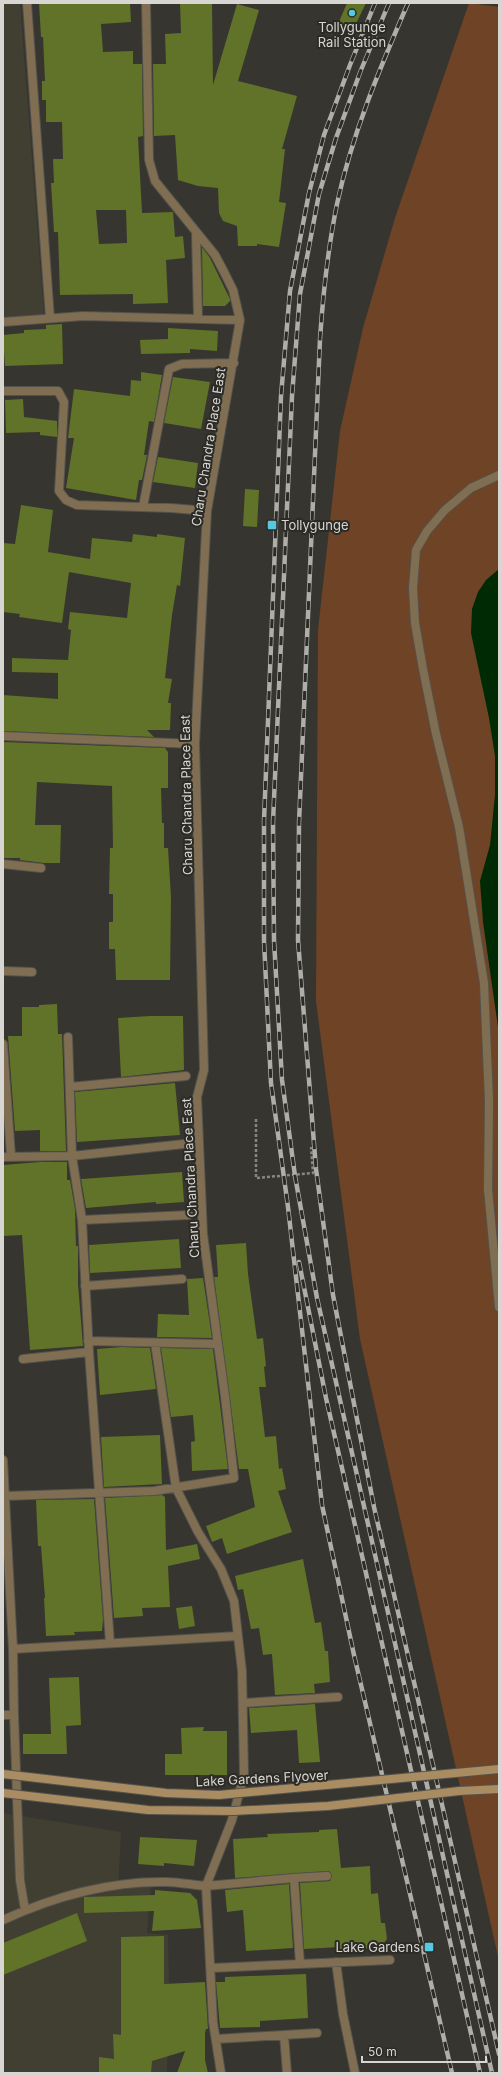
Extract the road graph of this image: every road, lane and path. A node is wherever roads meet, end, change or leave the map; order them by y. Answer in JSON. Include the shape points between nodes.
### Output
{"nodes":[{"id":1,"x":27,"y":3,"type":"edge"},
{"id":2,"x":146,"y":3,"type":"edge"},
{"id":3,"x":196,"y":234,"type":"junction"},
{"id":4,"x":50,"y":318,"type":"junction"},
{"id":5,"x":198,"y":318,"type":"junction"},
{"id":6,"x":240,"y":320,"type":"junction"},
{"id":7,"x":3,"y":322,"type":"edge"},
{"id":8,"x":234,"y":363,"type":"junction"},
{"id":9,"x":3,"y":391,"type":"edge"},
{"id":10,"x":499,"y":475,"type":"edge"},
{"id":11,"x":143,"y":507,"type":"junction"},
{"id":12,"x":207,"y":511,"type":"junction"},
{"id":13,"x":3,"y":736,"type":"edge"},
{"id":14,"x":195,"y":744,"type":"junction"},
{"id":15,"x":3,"y":864,"type":"edge"},
{"id":16,"x":41,"y":868,"type":"dead end"},
{"id":17,"x":3,"y":971,"type":"edge"},
{"id":18,"x":32,"y":972,"type":"dead end"},
{"id":19,"x":68,"y":1037,"type":"dead end"},
{"id":20,"x":3,"y":1044,"type":"edge"},
{"id":21,"x":186,"y":1076,"type":"dead end"},
{"id":22,"x":70,"y":1087,"type":"junction"},
{"id":23,"x":256,"y":1119,"type":"dead end"},
{"id":24,"x":184,"y":1144,"type":"dead end"},
{"id":25,"x":312,"y":1147,"type":"dead end"},
{"id":26,"x":72,"y":1156,"type":"junction"},
{"id":27,"x":7,"y":1157,"type":"edge"},
{"id":28,"x":189,"y":1215,"type":"dead end"},
{"id":29,"x":82,"y":1220,"type":"junction"},
{"id":30,"x":182,"y":1279,"type":"dead end"},
{"id":31,"x":85,"y":1286,"type":"junction"},
{"id":32,"x":499,"y":1307,"type":"edge"},
{"id":33,"x":88,"y":1341,"type":"junction"},
{"id":34,"x":155,"y":1343,"type":"junction"},
{"id":35,"x":218,"y":1344,"type":"junction"},
{"id":36,"x":89,"y":1352,"type":"junction"},
{"id":37,"x":23,"y":1359,"type":"dead end"},
{"id":38,"x":3,"y":1460,"type":"edge"},
{"id":39,"x":176,"y":1488,"type":"junction"},
{"id":40,"x":98,"y":1494,"type":"junction"},
{"id":41,"x":5,"y":1496,"type":"junction"},
{"id":42,"x":238,"y":1636,"type":"junction"},
{"id":43,"x":110,"y":1644,"type":"junction"},
{"id":44,"x":13,"y":1649,"type":"junction"},
{"id":45,"x":338,"y":1697,"type":"dead end"},
{"id":46,"x":243,"y":1703,"type":"junction"},
{"id":47,"x":3,"y":1715,"type":"edge"},
{"id":48,"x":14,"y":1715,"type":"junction"},
{"id":49,"x":499,"y":1769,"type":"edge"},
{"id":50,"x":3,"y":1774,"type":"edge"},
{"id":51,"x":499,"y":1789,"type":"edge"},
{"id":52,"x":3,"y":1793,"type":"edge"},
{"id":53,"x":327,"y":1876,"type":"dead end"},
{"id":54,"x":294,"y":1878,"type":"junction"},
{"id":55,"x":206,"y":1886,"type":"junction"},
{"id":56,"x":25,"y":1910,"type":"junction"},
{"id":57,"x":3,"y":1920,"type":"edge"},
{"id":58,"x":390,"y":1960,"type":"dead end"},
{"id":59,"x":336,"y":1962,"type":"junction"},
{"id":60,"x":300,"y":1964,"type":"junction"},
{"id":61,"x":211,"y":1968,"type":"junction"},
{"id":62,"x":317,"y":2033,"type":"dead end"},
{"id":63,"x":284,"y":2035,"type":"junction"},
{"id":64,"x":216,"y":2039,"type":"junction"},
{"id":65,"x":221,"y":2073,"type":"edge"},
{"id":66,"x":287,"y":2073,"type":"edge"},
{"id":67,"x":355,"y":2073,"type":"edge"}],
"edges":[{"from":1,"to":4,"type":"street"},
{"from":2,"to":3,"type":"street","name":"Charu Chandra Place East","via":[[149,160],[155,181]]},
{"from":3,"to":5,"type":"street"},
{"from":3,"to":6,"type":"street","name":"Charu Chandra Place East","via":[[215,256],[227,277]]},
{"from":4,"to":5,"type":"street"},
{"from":4,"to":7,"type":"street"},
{"from":5,"to":6,"type":"street"},
{"from":6,"to":8,"type":"street","name":"Charu Chandra Place East"},
{"from":8,"to":11,"type":"street","via":[[182,364],[169,369]]},
{"from":8,"to":12,"type":"street","name":"Charu Chandra Place East"},
{"from":9,"to":11,"type":"street","via":[[58,391],[64,402],[58,491],[66,500],[77,505]]},
{"from":10,"to":32,"type":"street","via":[[471,488],[445,510],[427,531],[416,550],[413,588],[415,623],[436,734],[459,827],[484,983],[489,1102],[488,1188]]},
{"from":11,"to":12,"type":"street"},
{"from":12,"to":14,"type":"street","name":"Charu Chandra Place East"},
{"from":13,"to":14,"type":"street"},
{"from":14,"to":35,"type":"street","name":"Charu Chandra Place East","via":[[204,1070],[197,1097],[203,1234]]},
{"from":15,"to":16,"type":"street"},
{"from":17,"to":18,"type":"street"},
{"from":19,"to":22,"type":"street"},
{"from":20,"to":27,"type":"street"},
{"from":21,"to":22,"type":"street"},
{"from":22,"to":26,"type":"street"},
{"from":23,"to":25,"type":"path","via":[[256,1178],[313,1173]]},
{"from":24,"to":26,"type":"street"},
{"from":26,"to":27,"type":"street"},
{"from":26,"to":29,"type":"street"},
{"from":28,"to":29,"type":"street"},
{"from":29,"to":31,"type":"street"},
{"from":30,"to":31,"type":"street"},
{"from":31,"to":33,"type":"street"},
{"from":33,"to":34,"type":"street"},
{"from":33,"to":36,"type":"street"},
{"from":34,"to":35,"type":"street"},
{"from":34,"to":39,"type":"street"},
{"from":35,"to":39,"type":"street","name":"Charu Chandra Place East","via":[[234,1478]]},
{"from":36,"to":37,"type":"street"},
{"from":36,"to":40,"type":"street"},
{"from":38,"to":41,"type":"street"},
{"from":39,"to":40,"type":"street","name":"Charu Chandra Place East"},
{"from":39,"to":42,"type":"street","via":[[198,1532],[221,1568],[234,1601]]},
{"from":40,"to":41,"type":"street","name":"Charu Chandra Place East"},
{"from":40,"to":43,"type":"street"},
{"from":41,"to":44,"type":"street"},
{"from":42,"to":43,"type":"street"},
{"from":42,"to":46,"type":"street"},
{"from":43,"to":44,"type":"street"},
{"from":44,"to":48,"type":"street"},
{"from":45,"to":46,"type":"street"},
{"from":46,"to":55,"type":"street","via":[[244,1775],[232,1820]]},
{"from":47,"to":48,"type":"street"},
{"from":48,"to":56,"type":"street","via":[[20,1880]]},
{"from":49,"to":50,"type":"main road","name":"Lake Gardens Flyover","bridge":true,"via":[[219,1795],[166,1793]]},
{"from":51,"to":52,"type":"main road","bridge":true,"via":[[328,1806],[233,1811],[148,1810]]},
{"from":53,"to":54,"type":"street"},
{"from":54,"to":55,"type":"street"},
{"from":54,"to":60,"type":"street"},
{"from":55,"to":56,"type":"street","via":[[166,1882],[128,1884],[82,1892]]},
{"from":55,"to":61,"type":"street"},
{"from":56,"to":57,"type":"street"},
{"from":58,"to":59,"type":"street"},
{"from":59,"to":60,"type":"street"},
{"from":59,"to":67,"type":"street"},
{"from":60,"to":61,"type":"street"},
{"from":61,"to":64,"type":"street"},
{"from":62,"to":63,"type":"street"},
{"from":63,"to":64,"type":"street"},
{"from":63,"to":66,"type":"street"},
{"from":64,"to":65,"type":"street"}]}
